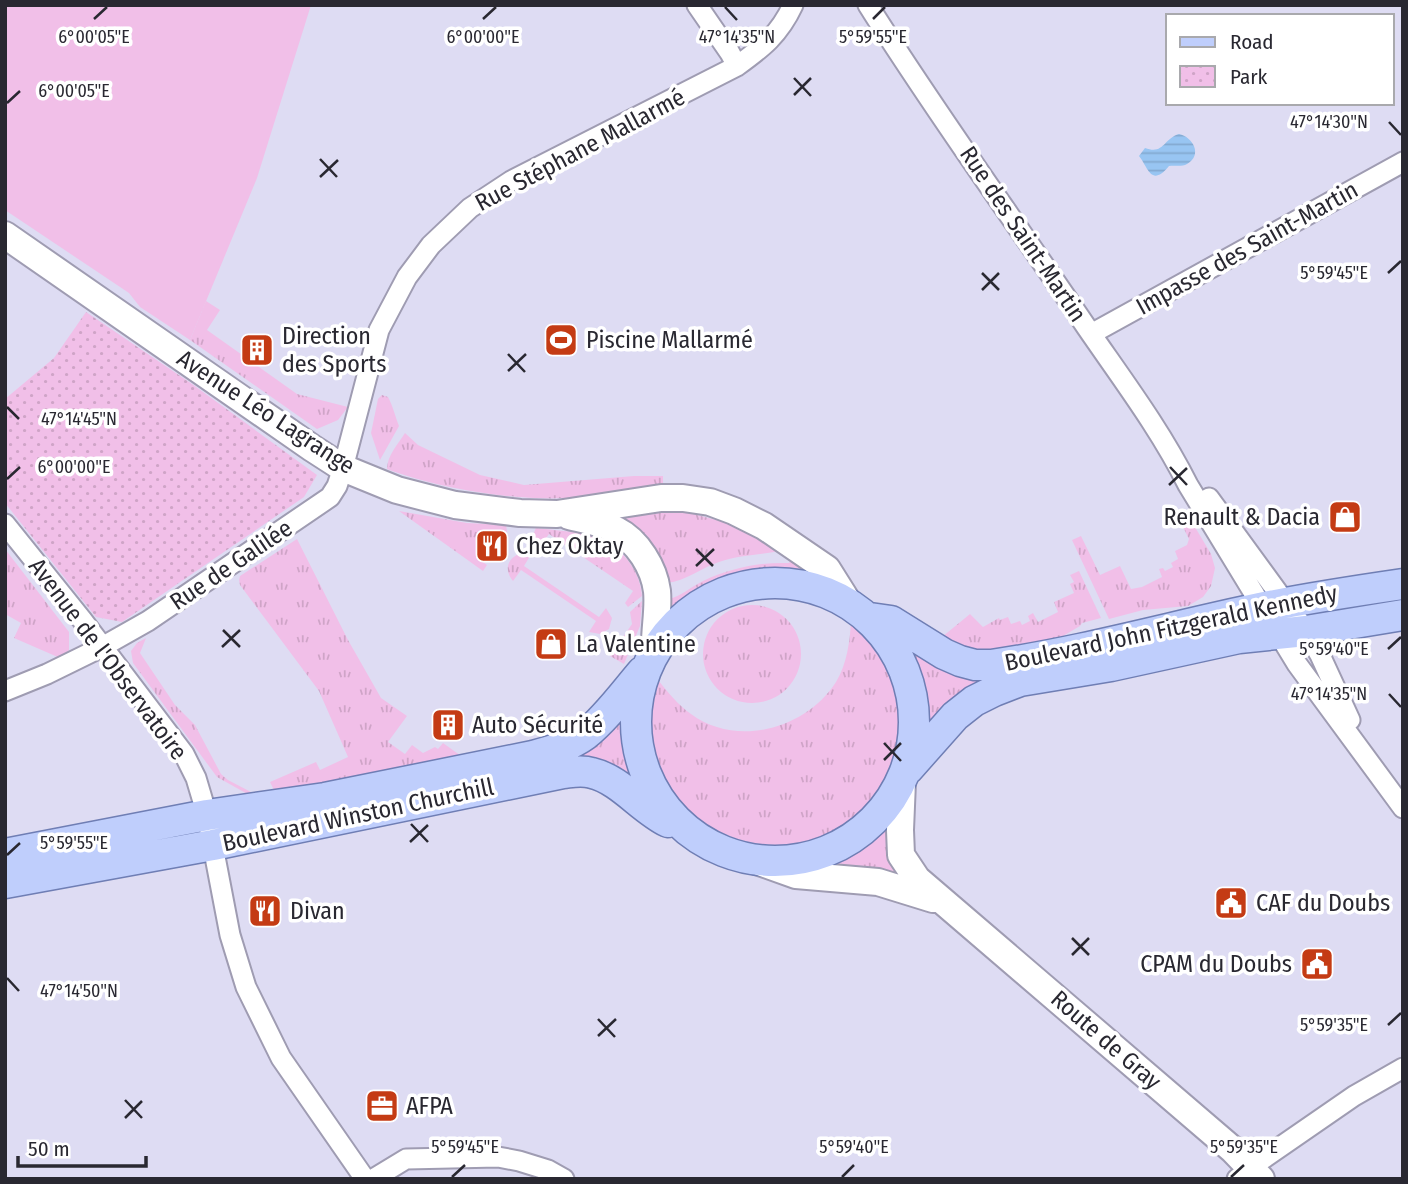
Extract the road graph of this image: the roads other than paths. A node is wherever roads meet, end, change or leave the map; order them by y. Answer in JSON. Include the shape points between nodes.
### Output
{"nodes":[{"id":1,"x":696,"y":5,"type":"edge"},
{"id":2,"x":793,"y":5,"type":"edge"},
{"id":3,"x":868,"y":5,"type":"edge"},
{"id":4,"x":737,"y":66,"type":"junction"},
{"id":5,"x":1403,"y":162,"type":"edge"},
{"id":6,"x":5,"y":235,"type":"edge"},
{"id":7,"x":1091,"y":334,"type":"junction"},
{"id":8,"x":343,"y":468,"type":"junction"},
{"id":9,"x":557,"y":514,"type":"junction"},
{"id":10,"x":5,"y":524,"type":"edge"},
{"id":11,"x":1403,"y":584,"type":"edge"},
{"id":12,"x":1275,"y":606,"type":"junction"},
{"id":13,"x":858,"y":610,"type":"junction"},
{"id":14,"x":1403,"y":615,"type":"edge"},
{"id":15,"x":1292,"y":632,"type":"junction"},
{"id":16,"x":102,"y":646,"type":"junction"},
{"id":17,"x":652,"y":657,"type":"junction"},
{"id":18,"x":5,"y":691,"type":"edge"},
{"id":19,"x":1368,"y":759,"type":"junction"},
{"id":20,"x":904,"y":777,"type":"junction"},
{"id":21,"x":1403,"y":808,"type":"edge"},
{"id":22,"x":207,"y":815,"type":"junction"},
{"id":23,"x":694,"y":835,"type":"junction"},
{"id":24,"x":213,"y":845,"type":"junction"},
{"id":25,"x":5,"y":854,"type":"edge"},
{"id":26,"x":751,"y":859,"type":"junction"},
{"id":27,"x":5,"y":883,"type":"edge"},
{"id":28,"x":948,"y":904,"type":"junction"},
{"id":29,"x":1403,"y":1068,"type":"edge"},
{"id":30,"x":1249,"y":1175,"type":"edge"},
{"id":31,"x":365,"y":1179,"type":"edge"},
{"id":32,"x":373,"y":1179,"type":"edge"},
{"id":33,"x":564,"y":1179,"type":"edge"}],
"edges":[{"from":1,"to":4,"type":"street"},
{"from":2,"to":4,"type":"street","via":[[767,44]]},
{"from":3,"to":7,"type":"street","name":"Rue des Saint-Martin"},
{"from":4,"to":8,"type":"street","name":"Rue Stéphane Mallarmé","via":[[511,181],[470,208],[431,245],[407,276],[379,330]]},
{"from":5,"to":7,"type":"street","name":"Impasse des Saint-Martin"},
{"from":6,"to":8,"type":"main road","name":"Avenue Léo Lagrange"},
{"from":7,"to":12,"type":"street","name":"Rue des Saint-Martin","via":[[1177,464],[1198,483]]},
{"from":8,"to":9,"type":"main road","name":"Avenue Léo Lagrange","via":[[397,490],[455,505]]},
{"from":8,"to":16,"type":"street","name":"Rue de Galilée","via":[[330,497],[318,506],[148,621]]},
{"from":9,"to":13,"type":"main road","name":"Avenue Léo Lagrange","via":[[661,498],[709,502],[764,526],[827,569]]},
{"from":9,"to":17,"type":"main road","name":"Avenue Léo Lagrange","via":[[614,529],[643,556],[657,592]]},
{"from":10,"to":16,"type":"street","name":"Avenue de l'Observatoire"},
{"from":11,"to":12,"type":"main road","name":"Boulevard John Fitzgerald Kennedy"},
{"from":12,"to":13,"type":"main road","name":"Boulevard John Fitzgerald Kennedy","via":[[991,666],[960,661],[891,621]]},
{"from":12,"to":15,"type":"street","name":"Rue des Saint-Martin"},
{"from":12,"to":15,"type":"street","name":"Rue des Saint-Martin"},
{"from":13,"to":17,"type":"main road","name":"Boulevard John Fitzgerald Kennedy","via":[[832,595],[797,584],[741,587],[692,610]]},
{"from":13,"to":20,"type":"main road","via":[[883,634],[909,681],[915,727]]},
{"from":14,"to":15,"type":"main road","name":"Boulevard John Fitzgerald Kennedy"},
{"from":15,"to":19,"type":"street","via":[[1320,655]]},
{"from":15,"to":19,"type":"street","via":[[1297,664]]},
{"from":15,"to":20,"type":"main road","name":"Boulevard John Fitzgerald Kennedy","via":[[1020,681],[974,701],[955,716]]},
{"from":16,"to":18,"type":"street","name":"Rue de Galilée"},
{"from":16,"to":22,"type":"street","name":"Avenue de l'Observatoire","via":[[184,754]]},
{"from":17,"to":22,"type":"main road","name":"Boulevard Winston Churchill","via":[[605,717],[584,736],[547,752],[326,798]]},
{"from":17,"to":23,"type":"main road","via":[[636,714],[638,749],[658,797]]},
{"from":19,"to":21,"type":"street"},
{"from":20,"to":26,"type":"main road","via":[[876,819],[840,846],[796,860]]},
{"from":20,"to":28,"type":"main road","name":"Route de Gray","via":[[901,855],[917,879]]},
{"from":22,"to":24,"type":"street","name":"Avenue de l'Observatoire"},
{"from":22,"to":25,"type":"main road","name":"Boulevard Winston Churchill"},
{"from":23,"to":24,"type":"main road","name":"Boulevard Winston Churchill","via":[[657,817],[606,778],[579,771]]},
{"from":23,"to":26,"type":"main road"},
{"from":24,"to":27,"type":"main road","name":"Boulevard Winston Churchill"},
{"from":24,"to":31,"type":"street","name":"Avenue de l'Observatoire","via":[[230,935],[251,998],[281,1058]]},
{"from":26,"to":28,"type":"main road","name":"Route de Gray","via":[[796,875],[878,882]]},
{"from":28,"to":30,"type":"main road","name":"Route de Gray","via":[[1233,1150]]},
{"from":29,"to":30,"type":"street","via":[[1354,1096]]},
{"from":32,"to":33,"type":"street","via":[[406,1159],[498,1157]]}]}
